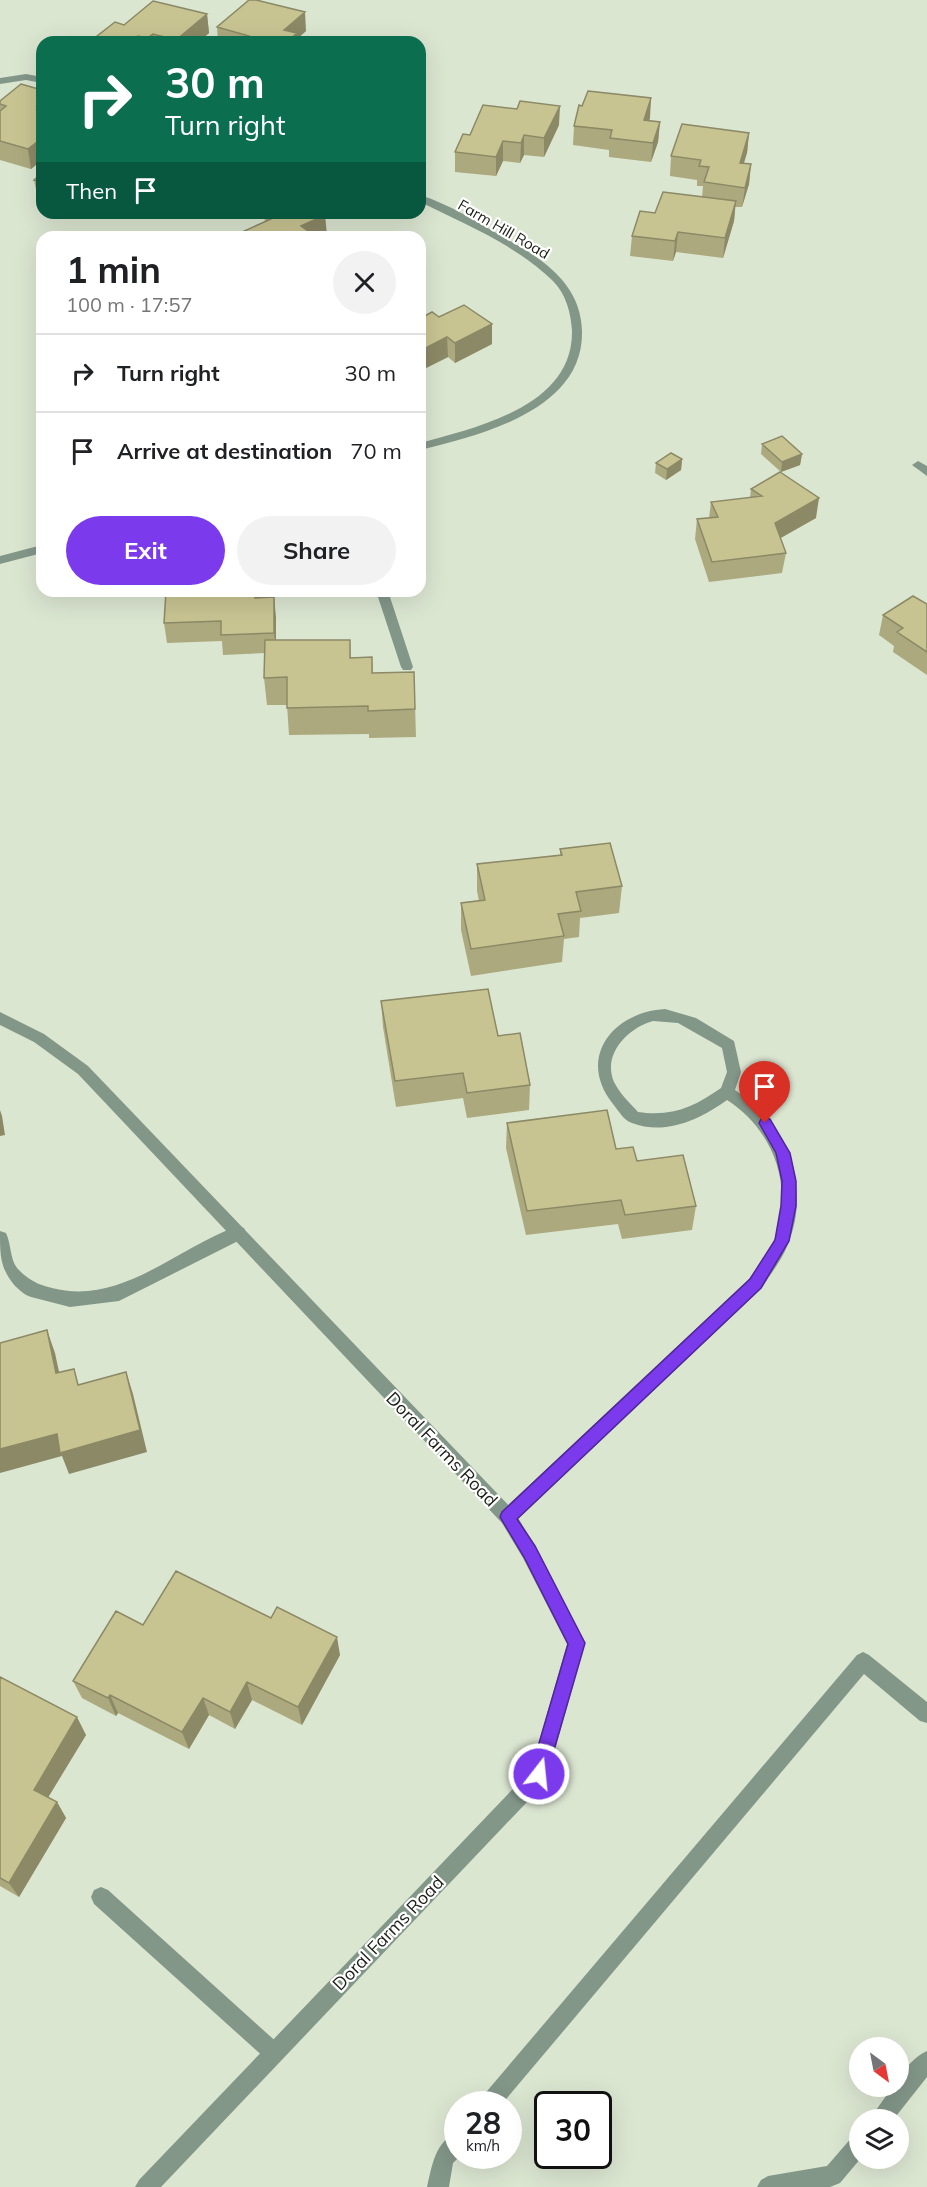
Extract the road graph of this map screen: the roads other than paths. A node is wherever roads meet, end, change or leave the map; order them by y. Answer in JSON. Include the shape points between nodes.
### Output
{"nodes":[{"id":1,"x":36,"y":79,"type":"edge"},
{"id":2,"x":0,"y":81,"type":"edge"},
{"id":3,"x":426,"y":201,"type":"edge"},
{"id":4,"x":426,"y":445,"type":"edge"},
{"id":5,"x":36,"y":551,"type":"edge"},
{"id":6,"x":0,"y":560,"type":"edge"},
{"id":7,"x":384,"y":597,"type":"edge"},
{"id":8,"x":407,"y":667,"type":"dead end"},
{"id":9,"x":0,"y":1018,"type":"edge"},
{"id":10,"x":727,"y":1092,"type":"junction"},
{"id":11,"x":238,"y":1233,"type":"junction"},
{"id":12,"x":0,"y":1238,"type":"edge"},
{"id":13,"x":508,"y":1517,"type":"junction"},
{"id":14,"x":927,"y":1714,"type":"edge"},
{"id":15,"x":101,"y":1897,"type":"dead end"},
{"id":16,"x":274,"y":2053,"type":"junction"},
{"id":17,"x":927,"y":2061,"type":"edge"},
{"id":18,"x":500,"y":2091,"type":"edge"},
{"id":19,"x":888,"y":2109,"type":"edge"},
{"id":20,"x":849,"y":2156,"type":"edge"},
{"id":21,"x":444,"y":2158,"type":"edge"},
{"id":22,"x":146,"y":2187,"type":"edge"},
{"id":23,"x":438,"y":2187,"type":"edge"},
{"id":24,"x":768,"y":2187,"type":"edge"}],
"edges":[{"from":1,"to":2,"type":"street"},
{"from":3,"to":4,"type":"street","name":"Farm Hill Road","via":[[522,253],[558,280],[571,298],[577,343],[572,365],[550,393],[492,425]]},
{"from":5,"to":6,"type":"street"},
{"from":7,"to":8,"type":"street"},
{"from":9,"to":11,"type":"street","name":"Doral Farms Road","via":[[39,1038],[82,1070]]},
{"from":10,"to":10,"type":"street","via":[[734,1072],[729,1045],[694,1024],[665,1015],[637,1020],[621,1030],[608,1046],[605,1078],[634,1118],[652,1122],[678,1120]]},
{"from":10,"to":13,"type":"street","via":[[746,1103],[765,1123],[783,1153],[789,1206],[782,1241],[756,1283]]},
{"from":11,"to":12,"type":"street","via":[[119,1294],[70,1300],[31,1290],[9,1270]]},
{"from":11,"to":13,"type":"street","name":"Doral Farms Road"},
{"from":13,"to":16,"type":"street","name":"Doral Farms Road","via":[[576,1643],[539,1774]]},
{"from":14,"to":18,"type":"street","via":[[863,1662]]},
{"from":15,"to":16,"type":"street"},
{"from":16,"to":22,"type":"street","name":"Doral Farms Road"},
{"from":17,"to":19,"type":"street"},
{"from":20,"to":24,"type":"street","via":[[833,2176]]},
{"from":21,"to":23,"type":"street"}]}
